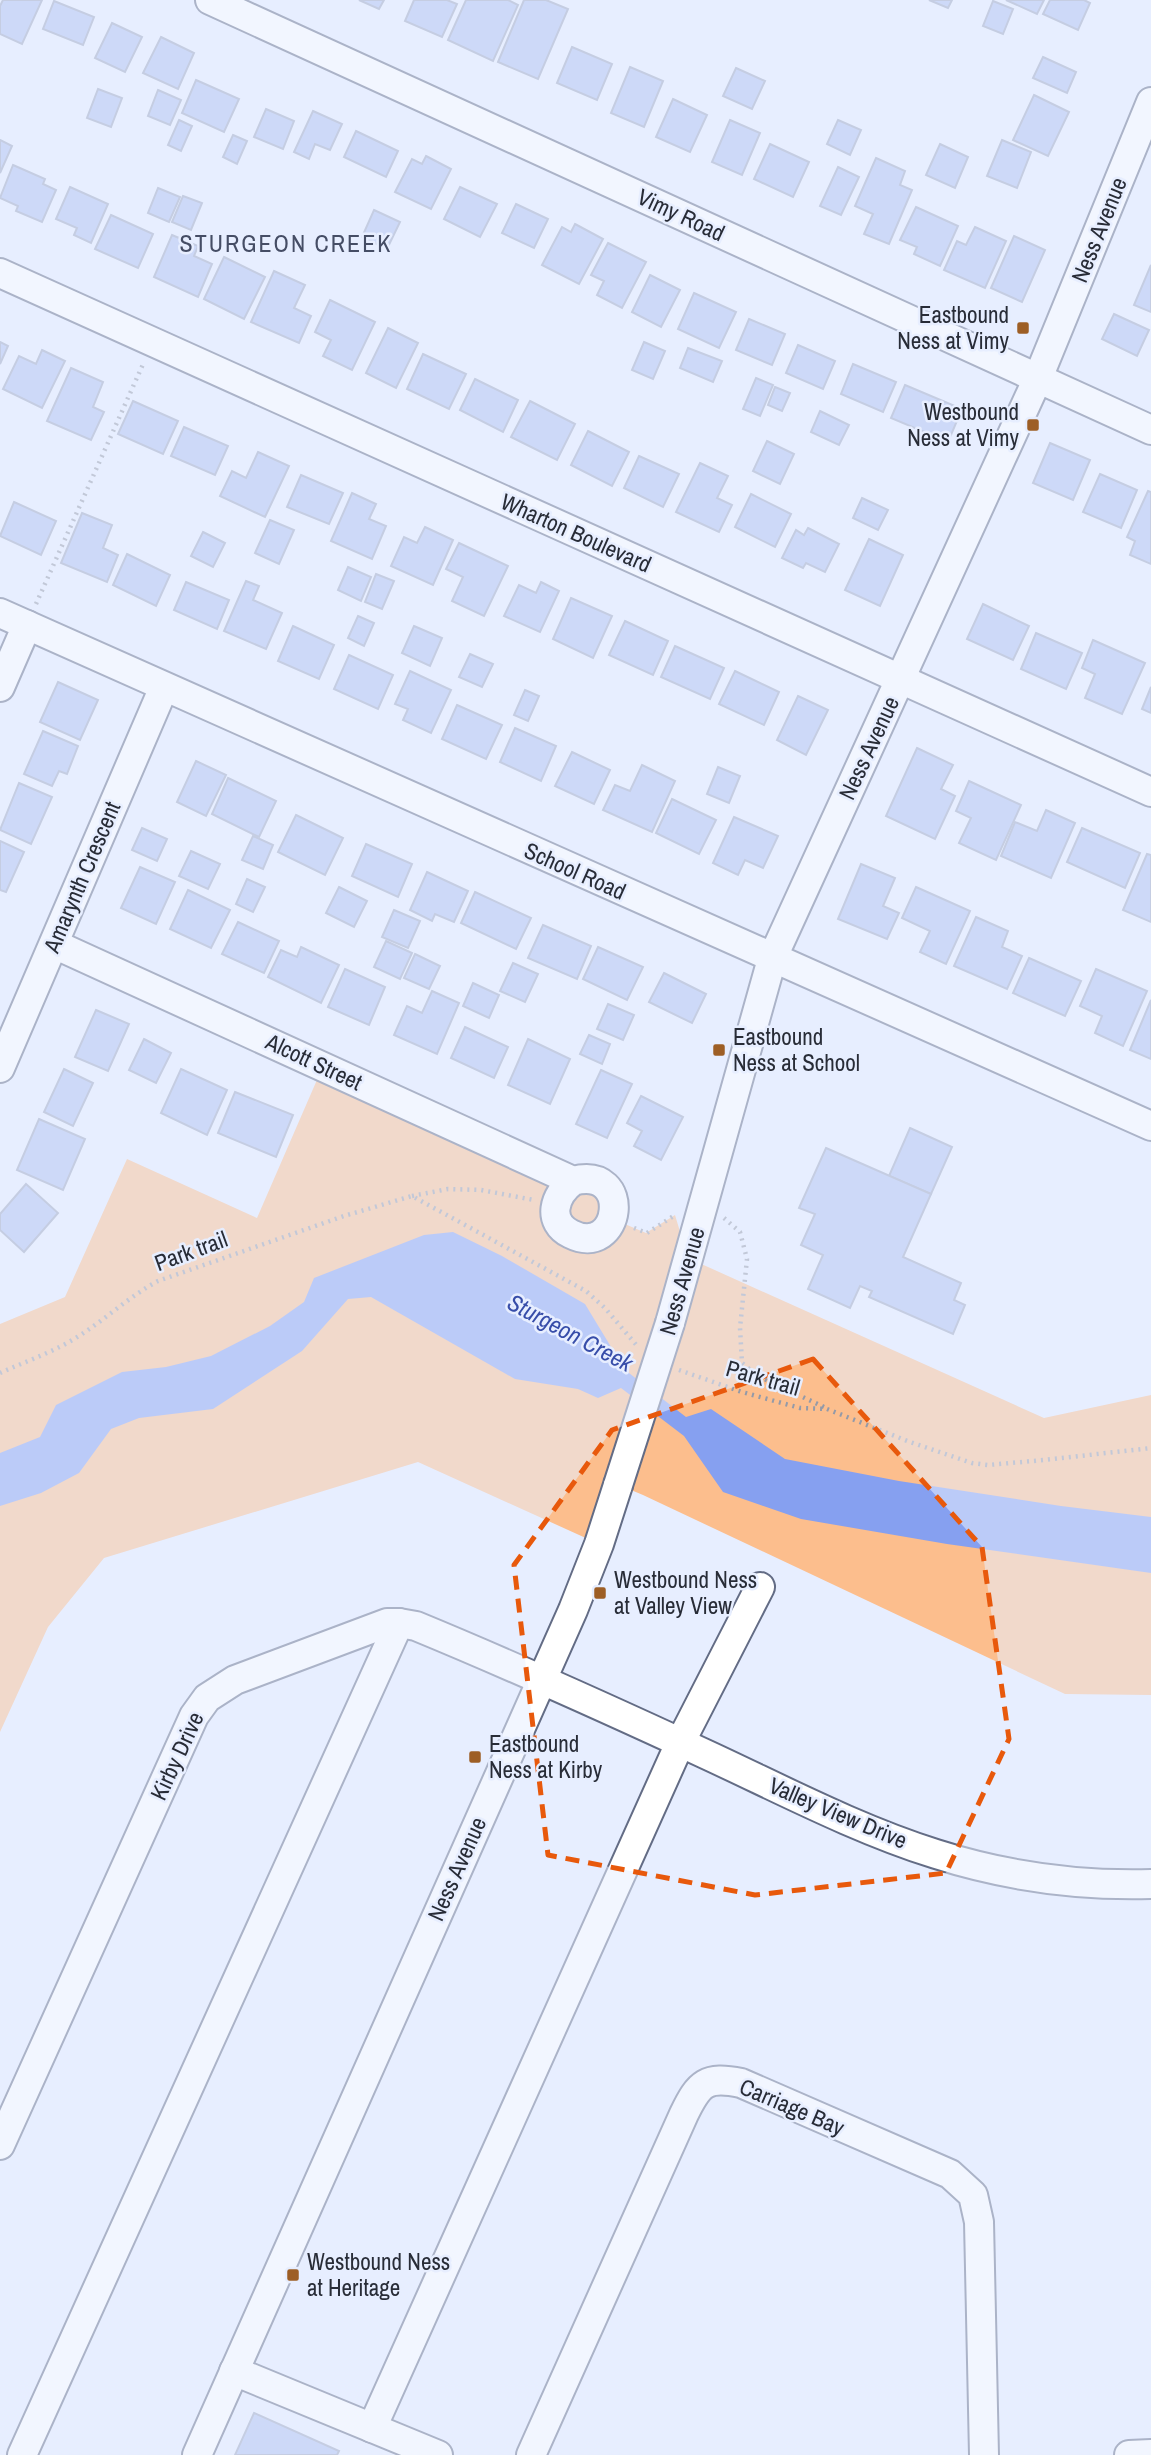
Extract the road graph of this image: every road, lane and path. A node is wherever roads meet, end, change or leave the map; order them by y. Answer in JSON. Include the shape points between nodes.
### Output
{"nodes":[{"id":1,"x":211,"y":0,"type":"edge"},
{"id":2,"x":1151,"y":102,"type":"edge"},
{"id":3,"x":0,"y":274,"type":"edge"},
{"id":4,"x":153,"y":342,"type":"junction"},
{"id":5,"x":1038,"y":378,"type":"junction"},
{"id":6,"x":1151,"y":430,"type":"edge"},
{"id":7,"x":0,"y":613,"type":"edge"},
{"id":8,"x":27,"y":625,"type":"junction"},
{"id":9,"x":900,"y":679,"type":"junction"},
{"id":10,"x":0,"y":687,"type":"edge"},
{"id":11,"x":164,"y":687,"type":"junction"},
{"id":12,"x":1151,"y":792,"type":"edge"},
{"id":13,"x":54,"y":944,"type":"junction"},
{"id":14,"x":772,"y":959,"type":"junction"},
{"id":15,"x":0,"y":1068,"type":"edge"},
{"id":16,"x":1151,"y":1126,"type":"edge"},
{"id":17,"x":573,"y":1181,"type":"junction"},
{"id":18,"x":412,"y":1196,"type":"junction"},
{"id":19,"x":556,"y":1204,"type":"junction"},
{"id":20,"x":675,"y":1215,"type":"dead end"},
{"id":21,"x":723,"y":1218,"type":"dead end"},
{"id":22,"x":614,"y":1219,"type":"junction"},
{"id":23,"x":650,"y":1354,"type":"dead end"},
{"id":24,"x":674,"y":1367,"type":"dead end"},
{"id":25,"x":0,"y":1373,"type":"edge"},
{"id":26,"x":827,"y":1409,"type":"junction"},
{"id":27,"x":1151,"y":1448,"type":"edge"},
{"id":28,"x":760,"y":1587,"type":"dead end"},
{"id":29,"x":399,"y":1623,"type":"junction"},
{"id":30,"x":541,"y":1679,"type":"junction"},
{"id":31,"x":680,"y":1743,"type":"junction"},
{"id":32,"x":1151,"y":1884,"type":"edge"},
{"id":33,"x":0,"y":2145,"type":"edge"},
{"id":34,"x":234,"y":2371,"type":"junction"},
{"id":35,"x":372,"y":2428,"type":"junction"},
{"id":36,"x":1151,"y":2454,"type":"edge"},
{"id":37,"x":22,"y":2455,"type":"edge"},
{"id":38,"x":197,"y":2455,"type":"edge"},
{"id":39,"x":438,"y":2455,"type":"edge"},
{"id":40,"x":531,"y":2455,"type":"edge"},
{"id":41,"x":984,"y":2455,"type":"edge"},
{"id":42,"x":1129,"y":2455,"type":"edge"},
{"id":43,"x":1142,"y":2455,"type":"edge"}],
"edges":[{"from":1,"to":5,"type":"street","name":"Vimy Road"},
{"from":2,"to":5,"type":"street","name":"Ness Avenue"},
{"from":3,"to":4,"type":"street","name":"Wharton Boulevard"},
{"from":4,"to":8,"type":"path"},
{"from":4,"to":9,"type":"street","name":"Wharton Boulevard"},
{"from":5,"to":6,"type":"street","name":"Vimy Road"},
{"from":5,"to":9,"type":"street","name":"Ness Avenue"},
{"from":7,"to":8,"type":"street","name":"School Road"},
{"from":8,"to":10,"type":"street"},
{"from":8,"to":11,"type":"street","name":"School Road"},
{"from":9,"to":12,"type":"street","name":"Wharton Boulevard"},
{"from":9,"to":14,"type":"street","name":"Ness Avenue"},
{"from":11,"to":13,"type":"street","name":"Amarynth Crescent"},
{"from":11,"to":14,"type":"street","name":"School Road"},
{"from":13,"to":15,"type":"street","name":"Amarynth Crescent"},
{"from":13,"to":17,"type":"street","name":"Alcott Street"},
{"from":14,"to":16,"type":"street","name":"School Road"},
{"from":14,"to":30,"type":"street","name":"Ness Avenue","bridge":true,"via":[[670,1323],[599,1544]]},
{"from":17,"to":19,"type":"street","via":[[563,1188]]},
{"from":17,"to":22,"type":"street","name":"Alcott Street","via":[[594,1180],[609,1190],[615,1204]]},
{"from":18,"to":19,"type":"path","name":"Park trail","via":[[448,1189],[481,1190]]},
{"from":18,"to":23,"type":"path","via":[[586,1291]]},
{"from":18,"to":25,"type":"path","name":"Park trail","via":[[158,1280],[71,1341]]},
{"from":19,"to":22,"type":"street","via":[[558,1220],[567,1232],[580,1238],[606,1231]]},
{"from":20,"to":22,"type":"path","via":[[647,1233]]},
{"from":21,"to":26,"type":"path","via":[[740,1232],[747,1259],[740,1328],[743,1363],[758,1376]]},
{"from":24,"to":26,"type":"path","name":"Park trail","via":[[800,1408]]},
{"from":26,"to":27,"type":"path","name":"Park trail","via":[[910,1442],[988,1465]]},
{"from":28,"to":31,"type":"street"},
{"from":29,"to":30,"type":"street","name":"Kirby Drive"},
{"from":29,"to":33,"type":"street","name":"Kirby Drive","via":[[374,1626],[235,1679],[206,1698]]},
{"from":29,"to":37,"type":"street"},
{"from":30,"to":31,"type":"street","name":"Valley View Drive"},
{"from":30,"to":34,"type":"street","name":"Ness Avenue"},
{"from":31,"to":32,"type":"street","name":"Valley View Drive","via":[[858,1825],[936,1854],[1067,1882]]},
{"from":31,"to":35,"type":"street"},
{"from":34,"to":35,"type":"street"},
{"from":34,"to":38,"type":"street","name":"Ness Avenue"},
{"from":35,"to":39,"type":"street"},
{"from":36,"to":43,"type":"street"},
{"from":40,"to":41,"type":"street","name":"Carriage Bay","via":[[688,2105],[696,2089],[719,2079],[741,2083],[950,2174],[973,2195],[979,2222]]},
{"from":42,"to":43,"type":"street"}]}
